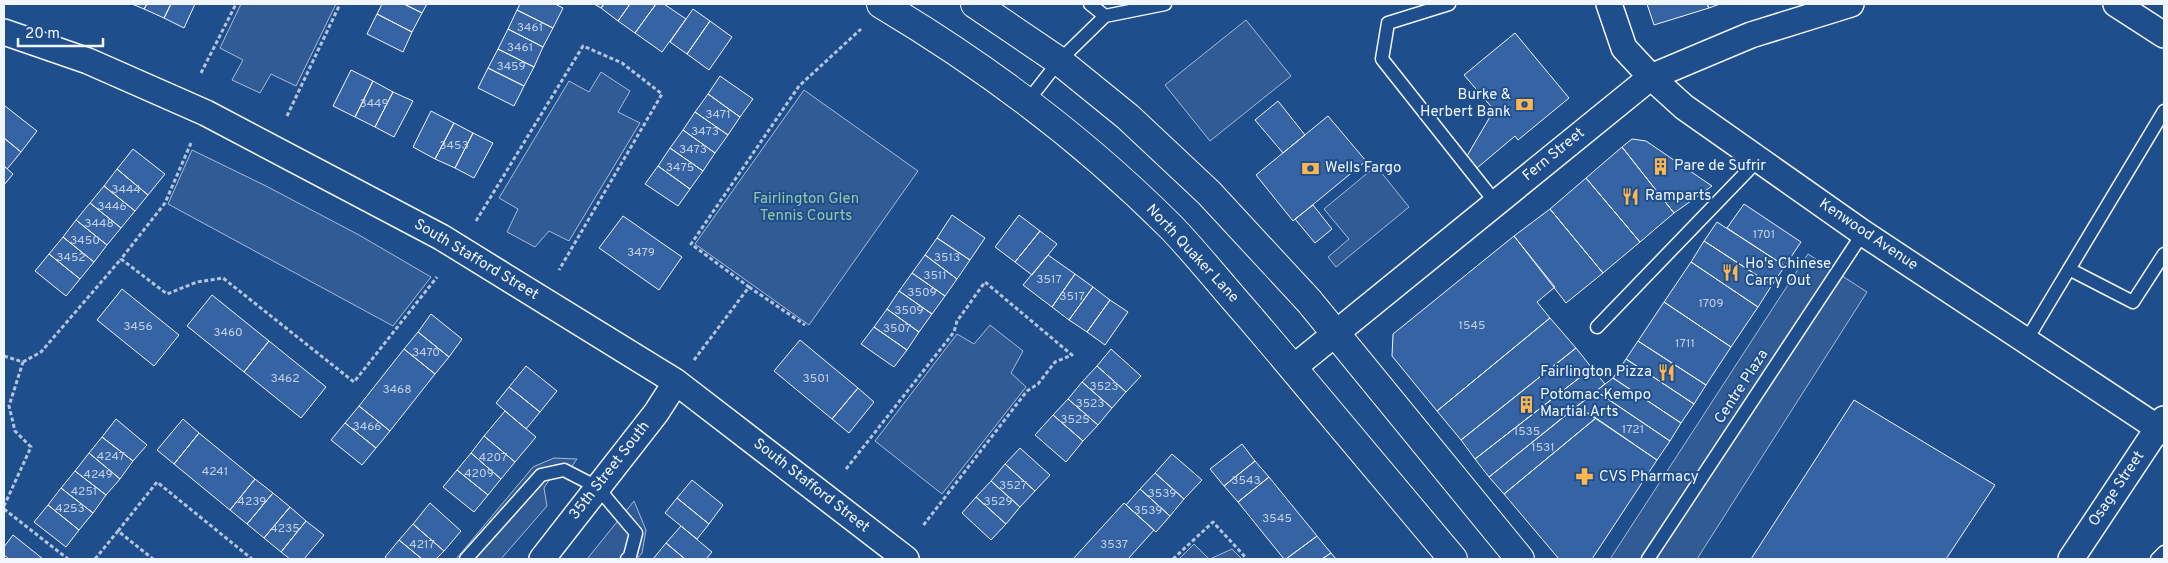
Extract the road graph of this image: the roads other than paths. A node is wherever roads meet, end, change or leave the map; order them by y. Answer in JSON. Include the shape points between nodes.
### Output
{"nodes":[{"id":1,"x":880,"y":4,"type":"edge"},
{"id":2,"x":975,"y":4,"type":"edge"},
{"id":3,"x":1090,"y":4,"type":"edge"},
{"id":4,"x":1165,"y":4,"type":"edge"},
{"id":5,"x":1449,"y":4,"type":"edge"},
{"id":6,"x":1610,"y":4,"type":"edge"},
{"id":7,"x":1851,"y":4,"type":"edge"},
{"id":8,"x":2116,"y":4,"type":"edge"},
{"id":9,"x":1105,"y":16,"type":"junction"},
{"id":10,"x":4,"y":32,"type":"edge"},
{"id":11,"x":2164,"y":35,"type":"edge"},
{"id":12,"x":1059,"y":60,"type":"junction"},
{"id":13,"x":1651,"y":77,"type":"junction"},
{"id":14,"x":1027,"y":102,"type":"junction"},
{"id":15,"x":2162,"y":118,"type":"edge"},
{"id":16,"x":1759,"y":159,"type":"junction"},
{"id":17,"x":1496,"y":203,"type":"junction"},
{"id":18,"x":1863,"y":232,"type":"junction"},
{"id":19,"x":2164,"y":254,"type":"edge"},
{"id":20,"x":2069,"y":269,"type":"junction"},
{"id":21,"x":1597,"y":327,"type":"dead end"},
{"id":22,"x":1336,"y":333,"type":"junction"},
{"id":23,"x":2026,"y":341,"type":"junction"},
{"id":24,"x":1293,"y":368,"type":"junction"},
{"id":25,"x":676,"y":382,"type":"junction"},
{"id":26,"x":2162,"y":426,"type":"edge"},
{"id":27,"x":597,"y":487,"type":"junction"},
{"id":28,"x":2164,"y":552,"type":"edge"},
{"id":29,"x":466,"y":559,"type":"edge"},
{"id":30,"x":542,"y":559,"type":"edge"},
{"id":31,"x":627,"y":559,"type":"edge"},
{"id":32,"x":906,"y":559,"type":"edge"},
{"id":33,"x":1453,"y":559,"type":"edge"},
{"id":34,"x":1520,"y":559,"type":"edge"},
{"id":35,"x":1648,"y":559,"type":"edge"},
{"id":36,"x":2070,"y":559,"type":"edge"},
{"id":37,"x":2157,"y":559,"type":"edge"}],
"edges":[{"from":1,"to":14,"type":"main road","name":"North Quaker Lane","via":[[915,24]]},
{"from":2,"to":12,"type":"main road"},
{"from":3,"to":9,"type":"lane"},
{"from":4,"to":9,"type":"lane"},
{"from":5,"to":17,"type":"lane","via":[[1388,23],[1382,59]]},
{"from":6,"to":13,"type":"street","name":"Kenwood Avenue","via":[[1624,48]]},
{"from":7,"to":13,"type":"street","name":"Fern Street","via":[[1751,35]]},
{"from":8,"to":11,"type":"street"},
{"from":9,"to":12,"type":"lane"},
{"from":10,"to":25,"type":"street","name":"South Stafford Street","via":[[88,62],[223,121],[441,237]]},
{"from":12,"to":14,"type":"lane"},
{"from":12,"to":22,"type":"main road","via":[[1128,117],[1209,193]]},
{"from":13,"to":16,"type":"street","name":"Kenwood Avenue","via":[[1684,107]]},
{"from":13,"to":17,"type":"street","name":"Fern Street"},
{"from":14,"to":24,"type":"main road","name":"North Quaker Lane","via":[[1094,156],[1172,228]]},
{"from":15,"to":20,"type":"lane"},
{"from":16,"to":18,"type":"street","name":"Kenwood Avenue"},
{"from":16,"to":21,"type":"lane"},
{"from":17,"to":22,"type":"street","name":"Fern Street"},
{"from":18,"to":23,"type":"street","name":"Kenwood Avenue"},
{"from":18,"to":35,"type":"lane","name":"Centre Plaza"},
{"from":19,"to":20,"type":"lane","via":[[2133,302]]},
{"from":20,"to":23,"type":"lane"},
{"from":22,"to":24,"type":"street","name":"Fern Street"},
{"from":22,"to":34,"type":"main road"},
{"from":23,"to":26,"type":"street","name":"Kenwood Avenue"},
{"from":24,"to":33,"type":"main road","name":"North Quaker Lane"},
{"from":25,"to":27,"type":"street","name":"35th Street South","via":[[656,413]]},
{"from":25,"to":32,"type":"street","name":"South Stafford Street"},
{"from":26,"to":36,"type":"street","name":"Osage Street"},
{"from":27,"to":29,"type":"lane","via":[[564,470],[541,475]]},
{"from":27,"to":30,"type":"street","name":"35th Street South"},
{"from":27,"to":31,"type":"lane","via":[[636,533]]},
{"from":28,"to":37,"type":"lane"}]}
